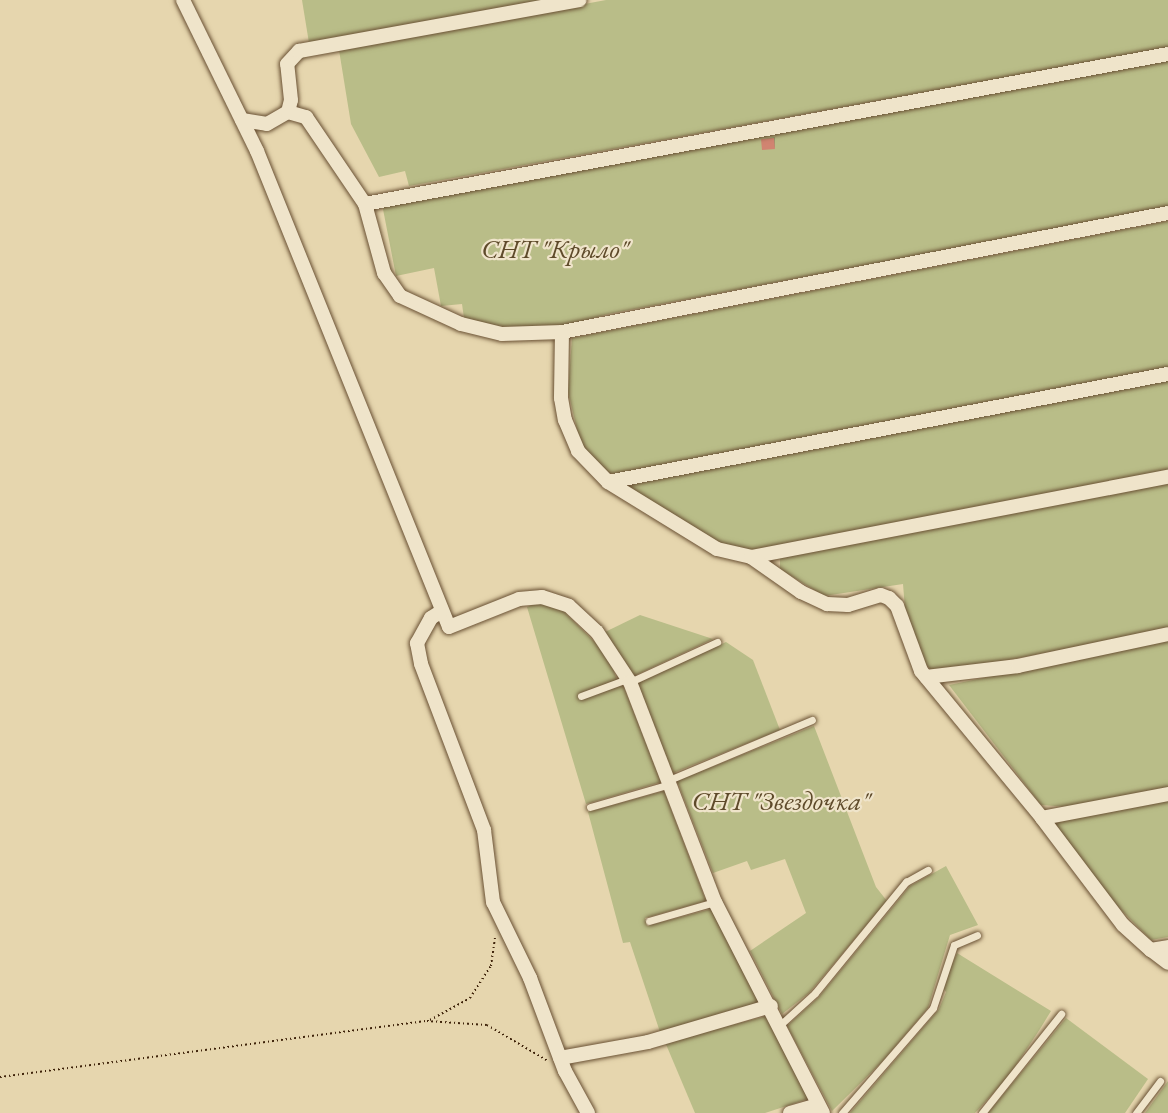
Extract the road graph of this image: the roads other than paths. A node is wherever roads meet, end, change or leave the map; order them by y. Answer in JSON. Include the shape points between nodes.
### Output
{"nodes":[{"id":1,"x":183,"y":0,"type":"edge"},
{"id":2,"x":579,"y":0,"type":"edge"},
{"id":3,"x":1168,"y":54,"type":"edge"},
{"id":4,"x":288,"y":112,"type":"junction"},
{"id":5,"x":242,"y":120,"type":"junction"},
{"id":6,"x":267,"y":124,"type":"junction"},
{"id":7,"x":257,"y":151,"type":"junction"},
{"id":8,"x":365,"y":204,"type":"junction"},
{"id":9,"x":1168,"y":213,"type":"edge"},
{"id":10,"x":562,"y":332,"type":"junction"},
{"id":11,"x":1168,"y":374,"type":"edge"},
{"id":12,"x":1168,"y":477,"type":"edge"},
{"id":13,"x":608,"y":482,"type":"junction"},
{"id":14,"x":751,"y":557,"type":"junction"},
{"id":15,"x":442,"y":611,"type":"junction"},
{"id":16,"x":1168,"y":634,"type":"edge"},
{"id":17,"x":717,"y":642,"type":"dead end"},
{"id":18,"x":926,"y":677,"type":"junction"},
{"id":19,"x":628,"y":681,"type":"junction"},
{"id":20,"x":581,"y":696,"type":"dead end"},
{"id":21,"x":812,"y":720,"type":"dead end"},
{"id":22,"x":669,"y":782,"type":"junction"},
{"id":23,"x":1168,"y":794,"type":"edge"},
{"id":24,"x":590,"y":807,"type":"dead end"},
{"id":25,"x":1042,"y":818,"type":"junction"},
{"id":26,"x":928,"y":870,"type":"dead end"},
{"id":27,"x":715,"y":902,"type":"junction"},
{"id":28,"x":649,"y":921,"type":"dead end"},
{"id":29,"x":977,"y":935,"type":"dead end"},
{"id":30,"x":1168,"y":947,"type":"edge"},
{"id":31,"x":1151,"y":950,"type":"junction"},
{"id":32,"x":1168,"y":963,"type":"edge"},
{"id":33,"x":771,"y":1006,"type":"junction"},
{"id":34,"x":1061,"y":1014,"type":"dead end"},
{"id":35,"x":780,"y":1024,"type":"junction"},
{"id":36,"x":562,"y":1064,"type":"junction"},
{"id":37,"x":1160,"y":1081,"type":"dead end"},
{"id":38,"x":820,"y":1109,"type":"edge"},
{"id":39,"x":588,"y":1113,"type":"edge"},
{"id":40,"x":790,"y":1113,"type":"edge"},
{"id":41,"x":842,"y":1113,"type":"edge"},
{"id":42,"x":982,"y":1113,"type":"edge"},
{"id":43,"x":1136,"y":1113,"type":"edge"}],
"edges":[{"from":1,"to":5,"type":"street"},
{"from":2,"to":4,"type":"street","via":[[299,51],[287,64],[291,100]]},
{"from":3,"to":8,"type":"street"},
{"from":4,"to":6,"type":"street"},
{"from":4,"to":8,"type":"street","via":[[306,117]]},
{"from":5,"to":6,"type":"street"},
{"from":5,"to":7,"type":"street"},
{"from":6,"to":7,"type":"street"},
{"from":7,"to":15,"type":"street"},
{"from":8,"to":10,"type":"street","via":[[384,273],[400,296],[461,324],[502,334]]},
{"from":9,"to":10,"type":"street"},
{"from":10,"to":13,"type":"street","via":[[561,398],[565,420],[578,451]]},
{"from":11,"to":13,"type":"street"},
{"from":12,"to":14,"type":"street"},
{"from":13,"to":14,"type":"street","via":[[644,508],[717,549]]},
{"from":14,"to":18,"type":"street","via":[[801,592],[827,603],[848,605],[881,595],[889,598],[897,606]]},
{"from":15,"to":19,"type":"street","via":[[449,627],[519,599],[559,600],[589,622]]},
{"from":15,"to":36,"type":"street","via":[[431,618],[417,643],[421,664],[484,830],[493,903],[530,978]]},
{"from":16,"to":18,"type":"street","via":[[1018,666]]},
{"from":17,"to":19,"type":"lane"},
{"from":18,"to":25,"type":"street"},
{"from":19,"to":20,"type":"lane"},
{"from":19,"to":22,"type":"street"},
{"from":21,"to":22,"type":"lane"},
{"from":22,"to":24,"type":"lane"},
{"from":22,"to":27,"type":"street"},
{"from":23,"to":25,"type":"street"},
{"from":25,"to":31,"type":"street","via":[[1100,898]]},
{"from":26,"to":35,"type":"lane","via":[[906,882],[815,993]]},
{"from":27,"to":28,"type":"lane"},
{"from":27,"to":33,"type":"street"},
{"from":29,"to":41,"type":"lane","via":[[954,945],[933,1008]]},
{"from":30,"to":31,"type":"street"},
{"from":31,"to":32,"type":"street"},
{"from":33,"to":35,"type":"street"},
{"from":33,"to":36,"type":"street"},
{"from":34,"to":42,"type":"lane"},
{"from":35,"to":38,"type":"street"},
{"from":36,"to":39,"type":"street"},
{"from":37,"to":43,"type":"lane"},
{"from":38,"to":40,"type":"street"}]}
